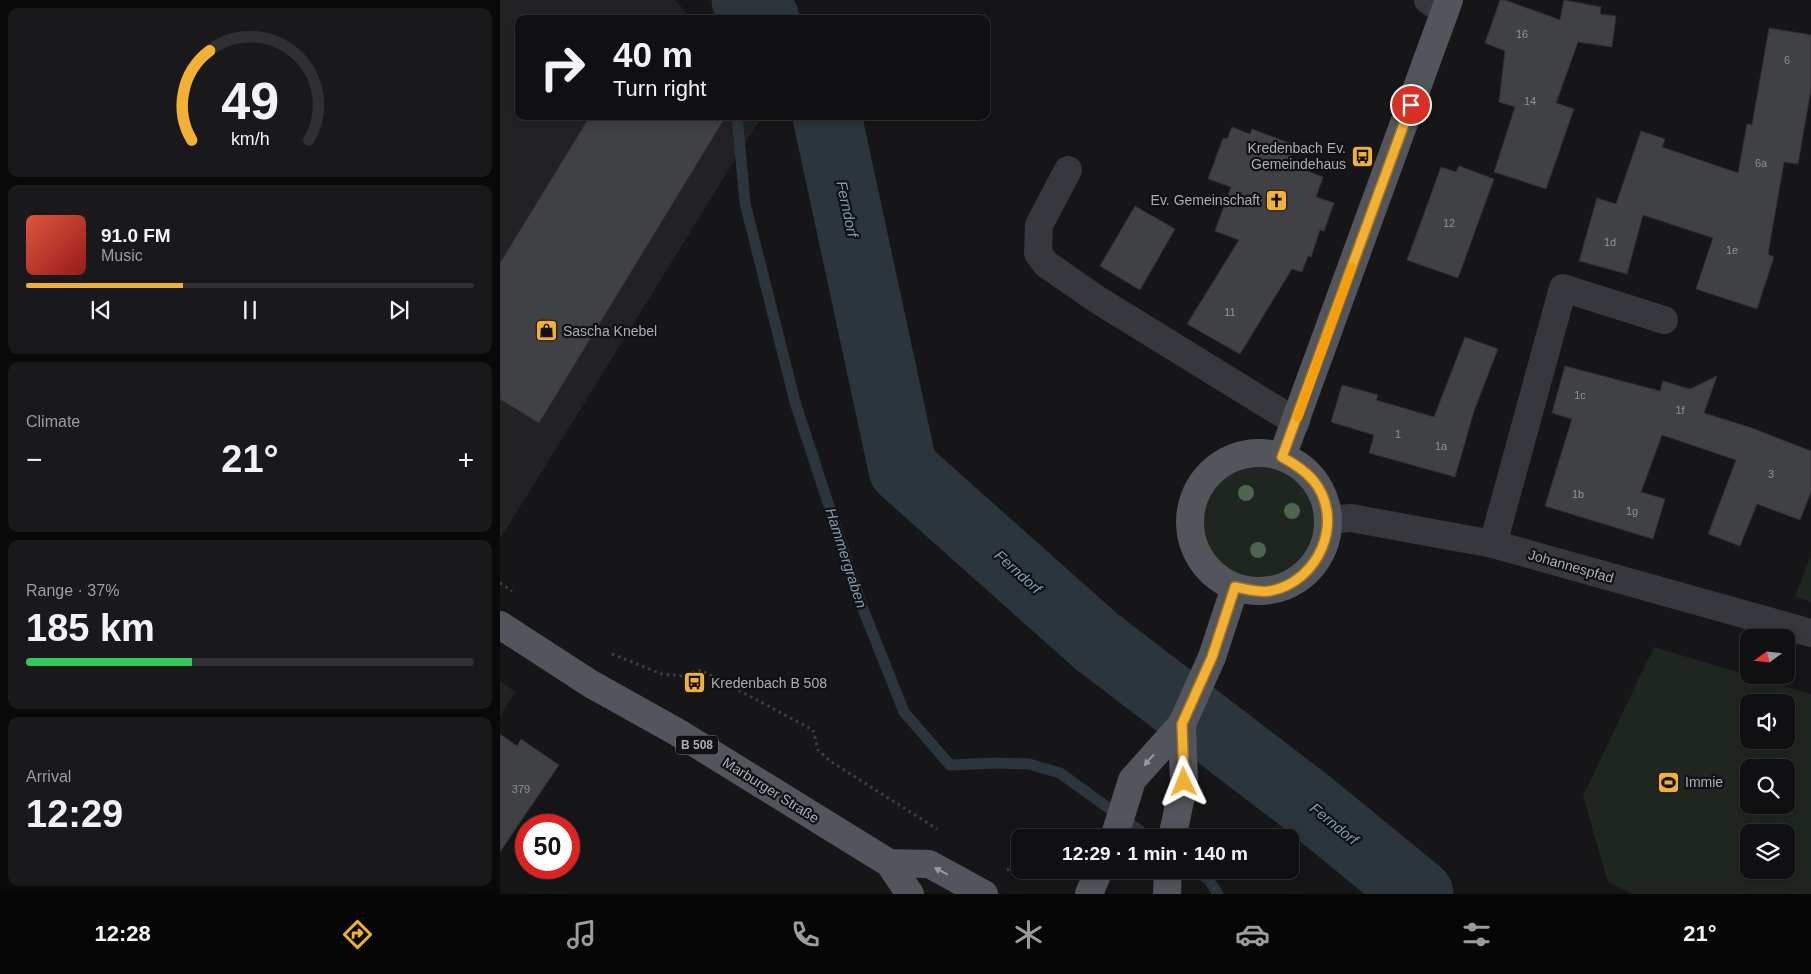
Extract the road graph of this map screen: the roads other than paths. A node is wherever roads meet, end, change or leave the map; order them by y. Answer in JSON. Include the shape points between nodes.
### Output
{"nodes":[{"id":1,"x":1441,"y":4,"type":"edge"},
{"id":2,"x":1068,"y":170,"type":"dead end"},
{"id":3,"x":1664,"y":320,"type":"dead end"},
{"id":4,"x":1296,"y":422,"type":"junction"},
{"id":5,"x":1282,"y":457,"type":"junction"},
{"id":6,"x":1328,"y":520,"type":"junction"},
{"id":7,"x":1493,"y":544,"type":"junction"},
{"id":8,"x":1235,"y":587,"type":"junction"},
{"id":9,"x":500,"y":625,"type":"edge"},
{"id":10,"x":1811,"y":633,"type":"edge"},
{"id":11,"x":1182,"y":724,"type":"junction"},
{"id":12,"x":1117,"y":829,"type":"edge"},
{"id":13,"x":1174,"y":829,"type":"edge"},
{"id":14,"x":889,"y":863,"type":"junction"},
{"id":15,"x":1095,"y":879,"type":"edge"},
{"id":16,"x":1168,"y":879,"type":"edge"},
{"id":17,"x":910,"y":894,"type":"edge"},
{"id":18,"x":984,"y":894,"type":"edge"},
{"id":19,"x":1089,"y":894,"type":"edge"},
{"id":20,"x":1167,"y":894,"type":"edge"}],
"edges":[{"from":1,"to":4,"type":"main road"},
{"from":2,"to":4,"type":"street","via":[[1039,225],[1038,253],[1046,264],[1098,300]]},
{"from":3,"to":7,"type":"street","via":[[1563,288]]},
{"from":4,"to":5,"type":"main road"},
{"from":5,"to":6,"type":"main road","via":[[1300,467],[1314,482],[1324,500]]},
{"from":5,"to":8,"type":"main road","via":[[1251,454],[1232,459],[1209,475],[1194,500],[1190,517],[1197,552],[1218,578]]},
{"from":6,"to":7,"type":"street","name":"Johannespfad","via":[[1351,518]]},
{"from":6,"to":8,"type":"main road","via":[[1323,547],[1311,567],[1298,579],[1270,591]]},
{"from":7,"to":10,"type":"street","name":"Johannespfad"},
{"from":8,"to":11,"type":"main road","via":[[1212,657]]},
{"from":9,"to":14,"type":"main road","name":"Marburger Straße","number":"B 508","via":[[591,684],[678,732]]},
{"from":11,"to":12,"type":"main road","one_way":true,"via":[[1132,780]]},
{"from":11,"to":13,"type":"main road","via":[[1184,782]]},
{"from":14,"to":17,"type":"main road","name":"Marburger Straße","number":"B 508"},
{"from":18,"to":14,"type":"main road","one_way":true,"via":[[929,864]]},
{"from":15,"to":19,"type":"main road"},
{"from":16,"to":20,"type":"main road"}]}
